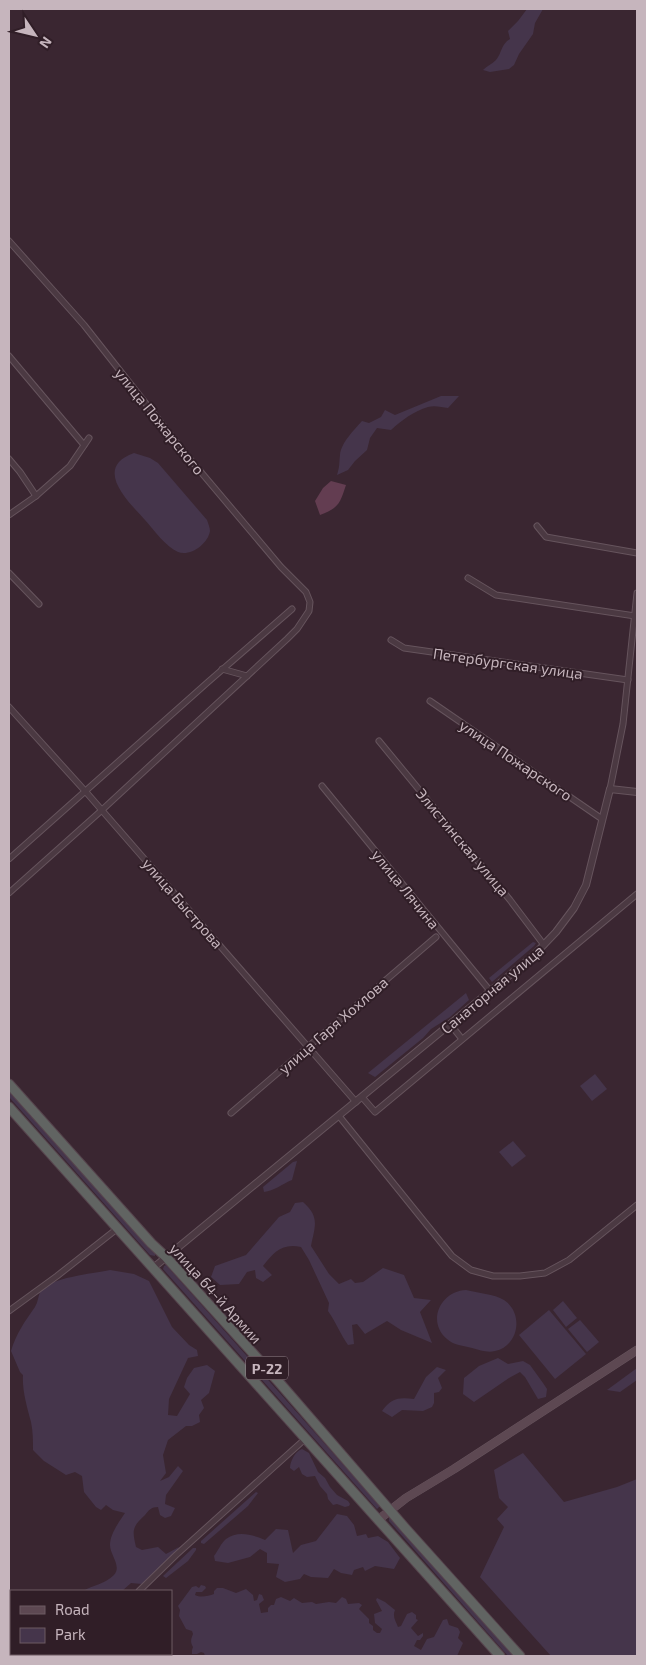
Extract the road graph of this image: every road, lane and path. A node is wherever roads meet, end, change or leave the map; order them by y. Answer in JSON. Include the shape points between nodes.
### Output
{"nodes":[{"id":1,"x":9,"y":241,"type":"edge"},
{"id":2,"x":9,"y":356,"type":"edge"},
{"id":3,"x":89,"y":438,"type":"dead end"},
{"id":4,"x":84,"y":445,"type":"junction"},
{"id":5,"x":9,"y":459,"type":"edge"},
{"id":6,"x":36,"y":496,"type":"junction"},
{"id":7,"x":9,"y":515,"type":"edge"},
{"id":8,"x":537,"y":526,"type":"dead end"},
{"id":9,"x":637,"y":553,"type":"edge"},
{"id":10,"x":9,"y":573,"type":"edge"},
{"id":11,"x":468,"y":578,"type":"dead end"},
{"id":12,"x":637,"y":594,"type":"edge"},
{"id":13,"x":39,"y":604,"type":"dead end"},
{"id":14,"x":292,"y":609,"type":"dead end"},
{"id":15,"x":635,"y":616,"type":"junction"},
{"id":16,"x":391,"y":640,"type":"dead end"},
{"id":17,"x":222,"y":669,"type":"junction"},
{"id":18,"x":248,"y":676,"type":"junction"},
{"id":19,"x":628,"y":680,"type":"junction"},
{"id":20,"x":430,"y":701,"type":"dead end"},
{"id":21,"x":9,"y":707,"type":"edge"},
{"id":22,"x":379,"y":741,"type":"dead end"},
{"id":23,"x":322,"y":786,"type":"dead end"},
{"id":24,"x":610,"y":789,"type":"junction"},
{"id":25,"x":86,"y":792,"type":"junction"},
{"id":26,"x":637,"y":792,"type":"edge"},
{"id":27,"x":102,"y":810,"type":"junction"},
{"id":28,"x":602,"y":819,"type":"junction"},
{"id":29,"x":9,"y":859,"type":"edge"},
{"id":30,"x":9,"y":893,"type":"edge"},
{"id":31,"x":637,"y":894,"type":"edge"},
{"id":32,"x":436,"y":937,"type":"dead end"},
{"id":33,"x":544,"y":945,"type":"junction"},
{"id":34,"x":490,"y":992,"type":"junction"},
{"id":35,"x":450,"y":1024,"type":"junction"},
{"id":36,"x":462,"y":1039,"type":"junction"},
{"id":37,"x":308,"y":1047,"type":"junction"},
{"id":38,"x":9,"y":1084,"type":"edge"},
{"id":39,"x":362,"y":1097,"type":"junction"},
{"id":40,"x":356,"y":1102,"type":"junction"},
{"id":41,"x":9,"y":1107,"type":"edge"},
{"id":42,"x":231,"y":1113,"type":"dead end"},
{"id":43,"x":339,"y":1116,"type":"junction"},
{"id":44,"x":637,"y":1205,"type":"edge"},
{"id":45,"x":118,"y":1228,"type":"junction"},
{"id":46,"x":166,"y":1256,"type":"junction"},
{"id":47,"x":152,"y":1268,"type":"junction"},
{"id":48,"x":9,"y":1311,"type":"edge"},
{"id":49,"x":637,"y":1350,"type":"edge"},
{"id":50,"x":305,"y":1439,"type":"junction"},
{"id":51,"x":390,"y":1510,"type":"junction"},
{"id":52,"x":378,"y":1520,"type":"junction"},
{"id":53,"x":140,"y":1590,"type":"edge"},
{"id":54,"x":500,"y":1656,"type":"edge"},
{"id":55,"x":520,"y":1656,"type":"edge"}],
"edges":[{"from":1,"to":18,"type":"street","name":"улица Пожарского","via":[[84,325],[184,452],[306,592],[309,611],[298,629]]},
{"from":2,"to":4,"type":"street"},
{"from":3,"to":4,"type":"street"},
{"from":4,"to":6,"type":"street","via":[[70,466]]},
{"from":5,"to":6,"type":"street"},
{"from":6,"to":7,"type":"street"},
{"from":8,"to":9,"type":"street","via":[[546,537]]},
{"from":10,"to":13,"type":"street"},
{"from":11,"to":15,"type":"street","via":[[496,595]]},
{"from":12,"to":15,"type":"street","name":"Санаторная улица"},
{"from":14,"to":17,"type":"street"},
{"from":15,"to":19,"type":"street","name":"Санаторная улица"},
{"from":16,"to":19,"type":"street","name":"Петербургская улица","via":[[404,648]]},
{"from":17,"to":18,"type":"street"},
{"from":17,"to":25,"type":"street"},
{"from":18,"to":27,"type":"street"},
{"from":19,"to":24,"type":"street","name":"Санаторная улица","via":[[621,740]]},
{"from":20,"to":28,"type":"street","name":"улица Пожарского"},
{"from":21,"to":25,"type":"street","name":"улица Быстрова"},
{"from":22,"to":33,"type":"street","name":"Элистинская улица"},
{"from":23,"to":34,"type":"street","name":"улица Лячина"},
{"from":24,"to":26,"type":"street"},
{"from":24,"to":28,"type":"street","name":"Санаторная улица"},
{"from":25,"to":27,"type":"street","name":"улица Быстрова"},
{"from":25,"to":29,"type":"street"},
{"from":27,"to":30,"type":"street"},
{"from":27,"to":37,"type":"street","name":"улица Быстрова"},
{"from":28,"to":33,"type":"street","name":"Санаторная улица","via":[[586,885],[574,908]]},
{"from":31,"to":36,"type":"street"},
{"from":32,"to":37,"type":"street","name":"улица Гаря Хохлова"},
{"from":33,"to":34,"type":"street","name":"Санаторная улица"},
{"from":34,"to":35,"type":"street","name":"Санаторная улица"},
{"from":35,"to":36,"type":"street"},
{"from":35,"to":39,"type":"street","name":"Санаторная улица"},
{"from":36,"to":39,"type":"street","via":[[375,1112]]},
{"from":37,"to":40,"type":"street","name":"улица Быстрова"},
{"from":37,"to":42,"type":"street","name":"улица Гаря Хохлова"},
{"from":38,"to":46,"type":"highway","name":"улица 64-й Армии","number":"Р-22"},
{"from":39,"to":40,"type":"street","name":"Санаторная улица"},
{"from":40,"to":43,"type":"street","name":"Санаторная улица"},
{"from":41,"to":45,"type":"highway","name":"улица 64-й Армии","number":"Р-22"},
{"from":43,"to":44,"type":"street","via":[[452,1256],[477,1272],[499,1276],[545,1273],[569,1260]]},
{"from":43,"to":46,"type":"street","name":"Санаторная улица"},
{"from":45,"to":47,"type":"highway","name":"улица 64-й Армии","number":"Р-22"},
{"from":45,"to":48,"type":"street"},
{"from":46,"to":47,"type":"street","name":"Санаторная улица"},
{"from":46,"to":51,"type":"highway","name":"улица 64-й Армии","number":"Р-22"},
{"from":47,"to":50,"type":"highway","name":"улица 64-й Армии","number":"Р-22"},
{"from":49,"to":51,"type":"main road"},
{"from":50,"to":52,"type":"highway","name":"улица 64-й Армии","number":"Р-22"},
{"from":50,"to":53,"type":"street"},
{"from":51,"to":52,"type":"main road"},
{"from":51,"to":55,"type":"highway","name":"улица 64-й Армии","number":"Р-22"},
{"from":52,"to":54,"type":"highway","name":"улица 64-й Армии","number":"Р-22"}]}
